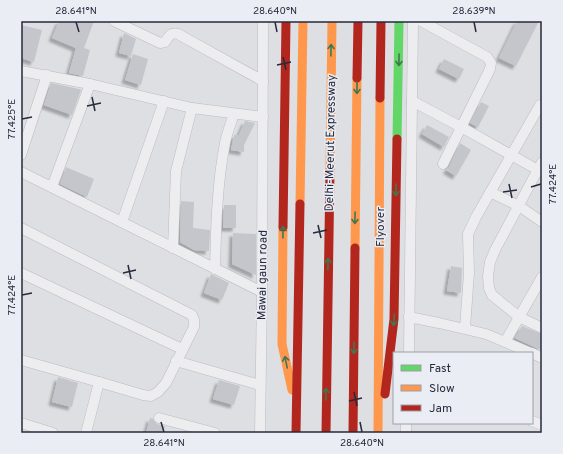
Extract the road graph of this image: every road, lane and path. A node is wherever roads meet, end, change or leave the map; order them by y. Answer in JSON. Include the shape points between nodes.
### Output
{"nodes":[{"id":1,"x":114,"y":21,"type":"edge"},
{"id":2,"x":263,"y":21,"type":"edge"},
{"id":3,"x":286,"y":21,"type":"edge"},
{"id":4,"x":303,"y":21,"type":"edge"},
{"id":5,"x":332,"y":21,"type":"edge"},
{"id":6,"x":358,"y":21,"type":"edge"},
{"id":7,"x":382,"y":21,"type":"edge"},
{"id":8,"x":399,"y":21,"type":"edge"},
{"id":9,"x":413,"y":21,"type":"edge"},
{"id":10,"x":421,"y":21,"type":"edge"},
{"id":11,"x":21,"y":71,"type":"edge"},
{"id":12,"x":47,"y":75,"type":"junction"},
{"id":13,"x":263,"y":81,"type":"junction"},
{"id":14,"x":90,"y":84,"type":"junction"},
{"id":15,"x":164,"y":101,"type":"junction"},
{"id":16,"x":412,"y":101,"type":"junction"},
{"id":17,"x":540,"y":105,"type":"dead end"},
{"id":18,"x":192,"y":108,"type":"junction"},
{"id":19,"x":234,"y":114,"type":"junction"},
{"id":20,"x":263,"y":117,"type":"junction"},
{"id":21,"x":461,"y":127,"type":"junction"},
{"id":22,"x":21,"y":155,"type":"edge"},
{"id":23,"x":511,"y":155,"type":"junction"},
{"id":24,"x":443,"y":164,"type":"dead end"},
{"id":25,"x":540,"y":166,"type":"edge"},
{"id":26,"x":21,"y":172,"type":"edge"},
{"id":27,"x":52,"y":187,"type":"junction"},
{"id":28,"x":490,"y":192,"type":"junction"},
{"id":29,"x":518,"y":206,"type":"junction"},
{"id":30,"x":122,"y":222,"type":"junction"},
{"id":31,"x":542,"y":222,"type":"edge"},
{"id":32,"x":21,"y":228,"type":"edge"},
{"id":33,"x":173,"y":248,"type":"junction"},
{"id":34,"x":215,"y":269,"type":"junction"},
{"id":35,"x":21,"y":272,"type":"edge"},
{"id":36,"x":541,"y":281,"type":"edge"},
{"id":37,"x":262,"y":292,"type":"junction"},
{"id":38,"x":409,"y":317,"type":"junction"},
{"id":39,"x":519,"y":317,"type":"junction"},
{"id":40,"x":465,"y":328,"type":"junction"},
{"id":41,"x":542,"y":328,"type":"edge"},
{"id":42,"x":505,"y":342,"type":"junction"},
{"id":43,"x":182,"y":349,"type":"junction"},
{"id":44,"x":409,"y":352,"type":"edge"},
{"id":45,"x":530,"y":352,"type":"edge"},
{"id":46,"x":533,"y":354,"type":"edge"},
{"id":47,"x":542,"y":358,"type":"edge"},
{"id":48,"x":21,"y":360,"type":"edge"},
{"id":49,"x":176,"y":361,"type":"junction"},
{"id":50,"x":99,"y":382,"type":"junction"},
{"id":51,"x":260,"y":385,"type":"junction"},
{"id":52,"x":297,"y":412,"type":"junction"},
{"id":53,"x":159,"y":418,"type":"dead end"},
{"id":54,"x":21,"y":423,"type":"edge"},
{"id":55,"x":53,"y":433,"type":"edge"},
{"id":56,"x":86,"y":433,"type":"edge"},
{"id":57,"x":215,"y":433,"type":"edge"},
{"id":58,"x":260,"y":433,"type":"edge"},
{"id":59,"x":296,"y":433,"type":"edge"},
{"id":60,"x":326,"y":433,"type":"edge"},
{"id":61,"x":353,"y":433,"type":"edge"},
{"id":62,"x":379,"y":433,"type":"edge"}],
"edges":[{"from":1,"to":13,"type":"street","via":[[160,42],[165,42],[170,34],[178,34]]},
{"from":2,"to":13,"type":"street","name":"Mawai gaun road"},
{"from":52,"to":3,"type":"main road","one_way":true,"via":[[282,344]]},
{"from":4,"to":52,"type":"main road"},
{"from":60,"to":5,"type":"main road","name":"Delhi-Meerut Expressway","one_way":true},
{"from":6,"to":61,"type":"main road","one_way":true},
{"from":7,"to":62,"type":"main road","name":"Flyover"},
{"from":8,"to":62,"type":"main road","one_way":true,"via":[[394,319]]},
{"from":9,"to":16,"type":"street"},
{"from":10,"to":21,"type":"street","via":[[487,56],[490,62],[490,69]]},
{"from":11,"to":12,"type":"street"},
{"from":12,"to":14,"type":"street"},
{"from":12,"to":22,"type":"street"},
{"from":13,"to":20,"type":"street","name":"Mawai gaun road"},
{"from":14,"to":15,"type":"street"},
{"from":14,"to":27,"type":"street"},
{"from":15,"to":18,"type":"street"},
{"from":15,"to":30,"type":"street"},
{"from":16,"to":21,"type":"street"},
{"from":16,"to":38,"type":"street"},
{"from":17,"to":23,"type":"street"},
{"from":18,"to":19,"type":"street"},
{"from":18,"to":33,"type":"street","via":[[176,171]]},
{"from":19,"to":20,"type":"street"},
{"from":19,"to":34,"type":"street","via":[[221,168]]},
{"from":20,"to":37,"type":"street","name":"Mawai gaun road"},
{"from":21,"to":23,"type":"street"},
{"from":21,"to":24,"type":"street"},
{"from":23,"to":25,"type":"street"},
{"from":23,"to":28,"type":"street"},
{"from":25,"to":29,"type":"street"},
{"from":26,"to":27,"type":"street"},
{"from":27,"to":30,"type":"street"},
{"from":28,"to":29,"type":"street"},
{"from":28,"to":40,"type":"street","via":[[468,234],[469,273]]},
{"from":29,"to":31,"type":"street"},
{"from":29,"to":39,"type":"street","via":[[495,250],[488,276],[492,295]]},
{"from":30,"to":33,"type":"street"},
{"from":32,"to":43,"type":"street","via":[[192,315],[194,327]]},
{"from":33,"to":34,"type":"street"},
{"from":34,"to":37,"type":"street"},
{"from":35,"to":43,"type":"street"},
{"from":36,"to":39,"type":"street"},
{"from":37,"to":51,"type":"street","name":"Mawai gaun road"},
{"from":38,"to":40,"type":"street"},
{"from":38,"to":44,"type":"street"},
{"from":39,"to":41,"type":"street"},
{"from":39,"to":42,"type":"street"},
{"from":40,"to":42,"type":"street"},
{"from":42,"to":45,"type":"street"},
{"from":43,"to":49,"type":"street"},
{"from":46,"to":47,"type":"street"},
{"from":48,"to":50,"type":"street"},
{"from":49,"to":50,"type":"street","via":[[166,383],[151,396]]},
{"from":49,"to":51,"type":"street"},
{"from":50,"to":56,"type":"street"},
{"from":51,"to":58,"type":"street","name":"Mawai gaun road"},
{"from":52,"to":59,"type":"main road"},
{"from":53,"to":57,"type":"street"},
{"from":54,"to":55,"type":"street"}]}
